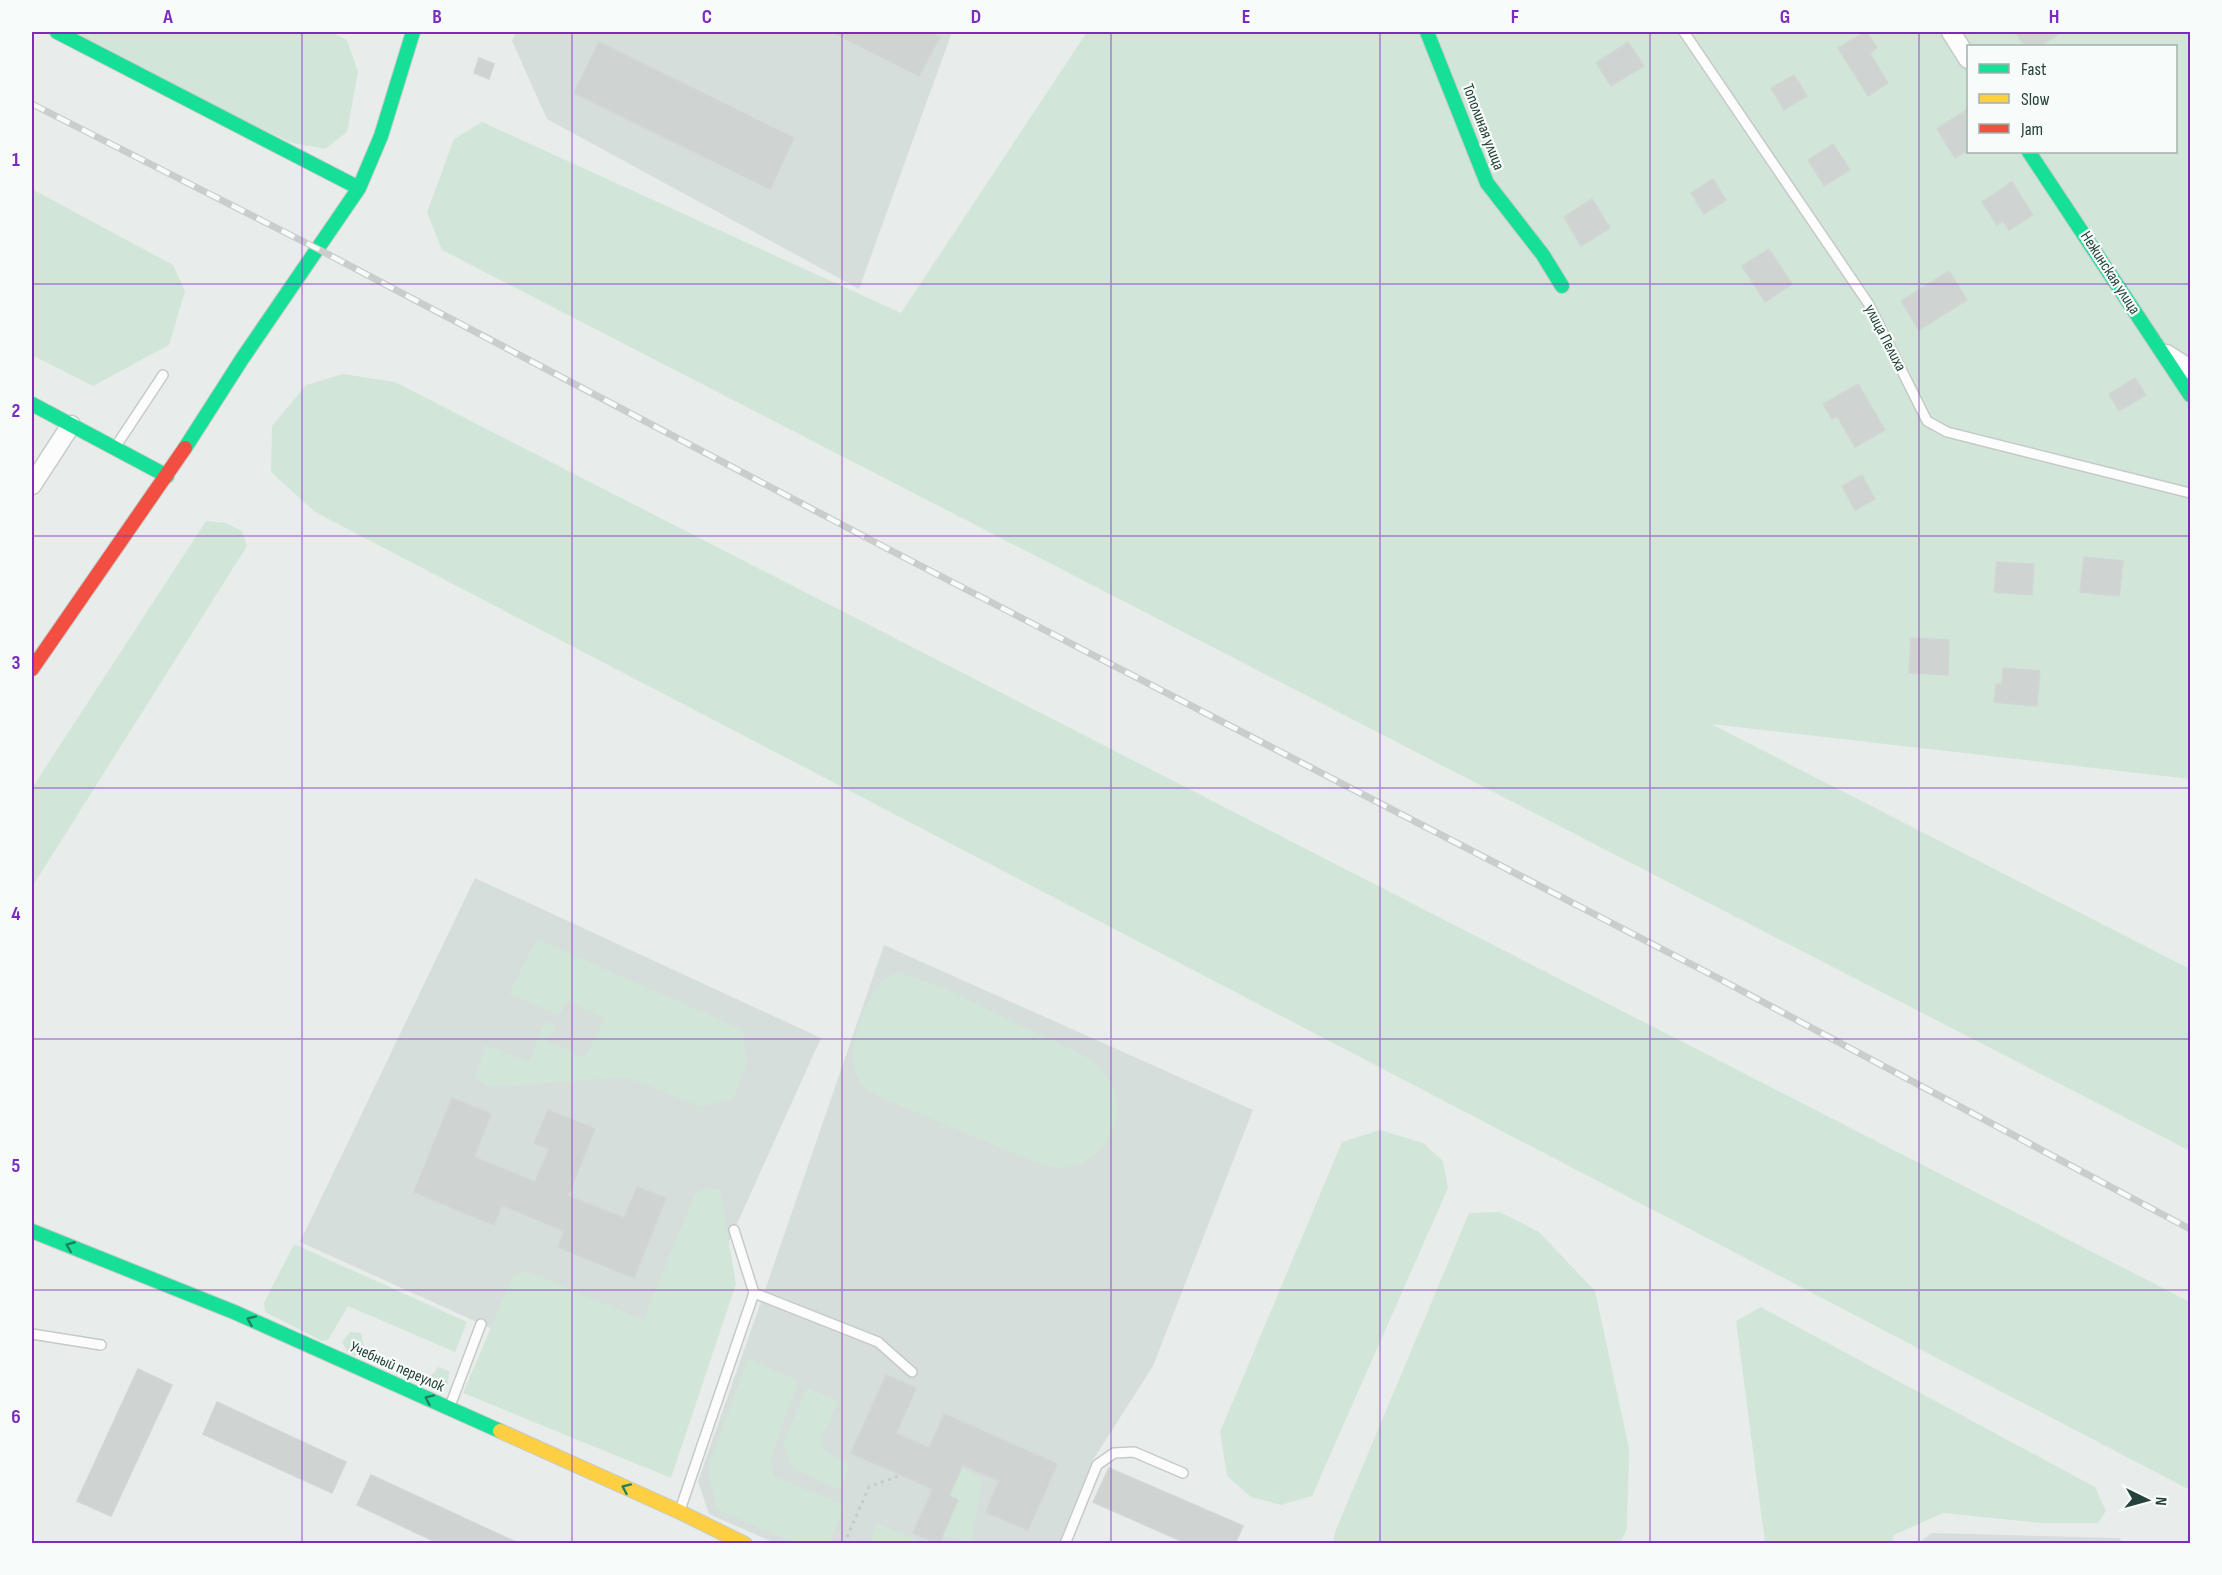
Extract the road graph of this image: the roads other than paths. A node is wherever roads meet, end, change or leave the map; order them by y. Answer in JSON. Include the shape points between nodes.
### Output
{"nodes":[{"id":1,"x":57,"y":32,"type":"edge"},
{"id":2,"x":413,"y":32,"type":"edge"},
{"id":3,"x":1427,"y":32,"type":"edge"},
{"id":4,"x":1684,"y":32,"type":"edge"},
{"id":5,"x":1951,"y":32,"type":"edge"},
{"id":6,"x":1967,"y":57,"type":"edge"},
{"id":7,"x":2031,"y":153,"type":"edge"},
{"id":8,"x":359,"y":188,"type":"junction"},
{"id":9,"x":1562,"y":286,"type":"dead end"},
{"id":10,"x":2160,"y":349,"type":"junction"},
{"id":11,"x":2190,"y":369,"type":"edge"},
{"id":12,"x":163,"y":375,"type":"dead end"},
{"id":13,"x":2190,"y":395,"type":"edge"},
{"id":14,"x":32,"y":404,"type":"edge"},
{"id":15,"x":71,"y":425,"type":"junction"},
{"id":16,"x":115,"y":448,"type":"junction"},
{"id":17,"x":167,"y":476,"type":"junction"},
{"id":18,"x":32,"y":485,"type":"edge"},
{"id":19,"x":2190,"y":493,"type":"edge"},
{"id":20,"x":32,"y":669,"type":"edge"},
{"id":21,"x":734,"y":1230,"type":"dead end"},
{"id":22,"x":32,"y":1231,"type":"edge"},
{"id":23,"x":754,"y":1293,"type":"junction"},
{"id":24,"x":481,"y":1324,"type":"dead end"},
{"id":25,"x":32,"y":1334,"type":"edge"},
{"id":26,"x":101,"y":1346,"type":"dead end"},
{"id":27,"x":912,"y":1372,"type":"dead end"},
{"id":28,"x":449,"y":1408,"type":"junction"},
{"id":29,"x":1183,"y":1473,"type":"dead end"},
{"id":30,"x":680,"y":1512,"type":"junction"},
{"id":31,"x":745,"y":1544,"type":"edge"},
{"id":32,"x":1065,"y":1544,"type":"edge"}],
"edges":[{"from":1,"to":8,"type":"street"},
{"from":2,"to":8,"type":"street","via":[[381,136]]},
{"from":3,"to":9,"type":"street","name":"Тополиная улица","via":[[1487,183]]},
{"from":4,"to":19,"type":"lane","name":"улица Пелиха","via":[[1868,303],[1927,421],[1947,432]]},
{"from":5,"to":6,"type":"street"},
{"from":7,"to":10,"type":"street","name":"Нежинская улица"},
{"from":8,"to":17,"type":"street"},
{"from":10,"to":11,"type":"street"},
{"from":10,"to":13,"type":"street","name":"Нежинская улица"},
{"from":12,"to":16,"type":"lane"},
{"from":14,"to":15,"type":"street"},
{"from":15,"to":16,"type":"street"},
{"from":15,"to":18,"type":"street"},
{"from":16,"to":17,"type":"street"},
{"from":17,"to":20,"type":"street"},
{"from":21,"to":23,"type":"lane"},
{"from":28,"to":22,"type":"street","name":"Учебный переулок","one_way":true,"via":[[234,1312]]},
{"from":23,"to":27,"type":"lane","via":[[878,1342]]},
{"from":23,"to":30,"type":"lane"},
{"from":24,"to":28,"type":"lane"},
{"from":25,"to":26,"type":"lane"},
{"from":30,"to":28,"type":"street","name":"Учебный переулок","one_way":true},
{"from":29,"to":32,"type":"lane","via":[[1134,1452],[1114,1453],[1097,1465]]},
{"from":30,"to":31,"type":"street","name":"Учебный переулок"}]}
